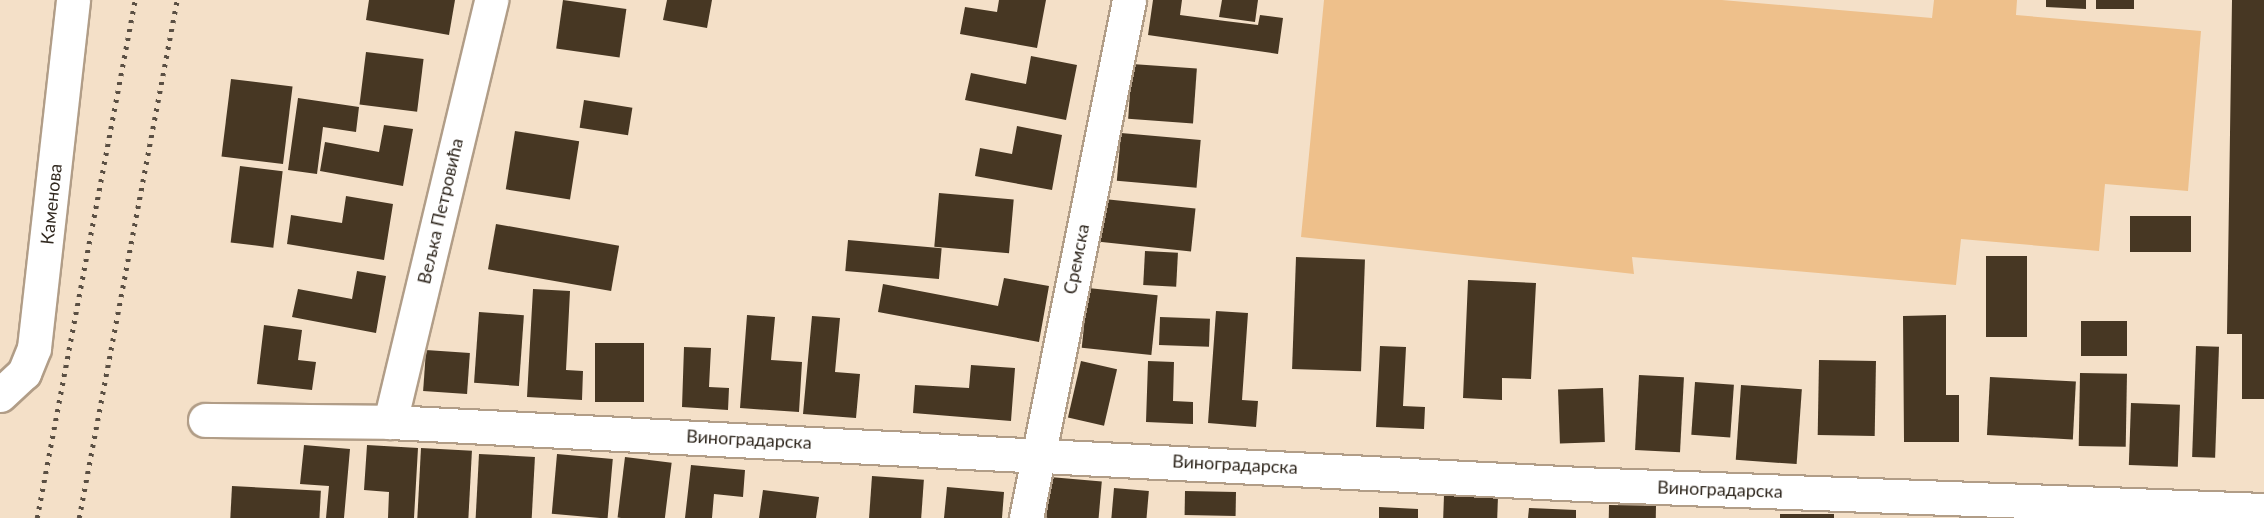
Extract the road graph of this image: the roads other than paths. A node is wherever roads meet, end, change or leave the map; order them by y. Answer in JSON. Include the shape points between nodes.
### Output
{"nodes":[{"id":1,"x":73,"y":0,"type":"edge"},
{"id":2,"x":490,"y":0,"type":"edge"},
{"id":3,"x":1129,"y":0,"type":"edge"},
{"id":4,"x":0,"y":394,"type":"edge"},
{"id":5,"x":205,"y":420,"type":"dead end"},
{"id":6,"x":390,"y":422,"type":"junction"},
{"id":7,"x":1037,"y":452,"type":"junction"},
{"id":8,"x":2264,"y":510,"type":"edge"},
{"id":9,"x":1026,"y":518,"type":"edge"}],
"edges":[{"from":1,"to":4,"type":"street","name":"Каменова","via":[[34,348],[24,373]]},
{"from":2,"to":6,"type":"street","name":"Вељка Петровића"},
{"from":3,"to":7,"type":"street","name":"Сремска"},
{"from":5,"to":6,"type":"street","name":"Виноградарска"},
{"from":6,"to":7,"type":"street","name":"Виноградарска"},
{"from":7,"to":8,"type":"street","name":"Виноградарска","via":[[1580,484]]},
{"from":7,"to":9,"type":"street","name":"Сремска"}]}
